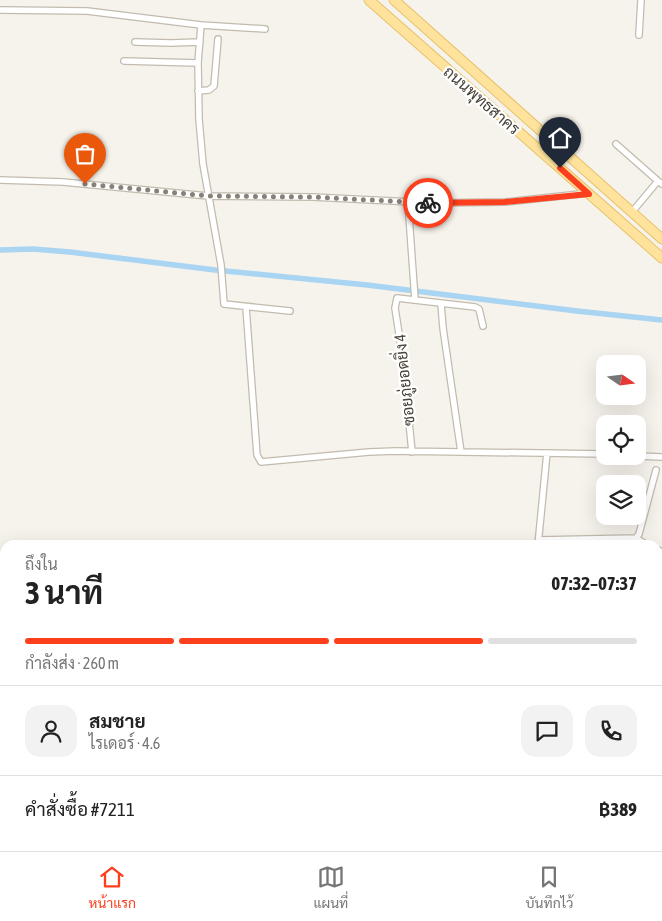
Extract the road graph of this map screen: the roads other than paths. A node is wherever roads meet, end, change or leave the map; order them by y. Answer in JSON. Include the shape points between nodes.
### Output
{"nodes":[{"id":1,"x":369,"y":0,"type":"edge"},
{"id":2,"x":394,"y":0,"type":"edge"},
{"id":3,"x":641,"y":0,"type":"edge"},
{"id":4,"x":0,"y":10,"type":"edge"},
{"id":5,"x":420,"y":22,"type":"junction"},
{"id":6,"x":201,"y":25,"type":"junction"},
{"id":7,"x":265,"y":29,"type":"dead end"},
{"id":8,"x":408,"y":35,"type":"junction"},
{"id":9,"x":639,"y":35,"type":"dead end"},
{"id":10,"x":218,"y":39,"type":"dead end"},
{"id":11,"x":135,"y":42,"type":"dead end"},
{"id":12,"x":200,"y":42,"type":"junction"},
{"id":13,"x":124,"y":61,"type":"dead end"},
{"id":14,"x":198,"y":63,"type":"junction"},
{"id":15,"x":198,"y":91,"type":"junction"},
{"id":16,"x":616,"y":144,"type":"dead end"},
{"id":17,"x":0,"y":180,"type":"edge"},
{"id":18,"x":660,"y":182,"type":"edge"},
{"id":19,"x":589,"y":194,"type":"junction"},
{"id":20,"x":208,"y":196,"type":"junction"},
{"id":21,"x":408,"y":202,"type":"junction"},
{"id":22,"x":632,"y":212,"type":"junction"},
{"id":23,"x":662,"y":239,"type":"edge"},
{"id":24,"x":662,"y":258,"type":"edge"},
{"id":25,"x":415,"y":300,"type":"junction"},
{"id":26,"x":441,"y":304,"type":"junction"},
{"id":27,"x":246,"y":307,"type":"junction"},
{"id":28,"x":290,"y":311,"type":"dead end"},
{"id":29,"x":483,"y":326,"type":"dead end"},
{"id":30,"x":412,"y":452,"type":"junction"},
{"id":31,"x":461,"y":452,"type":"junction"},
{"id":32,"x":547,"y":453,"type":"junction"},
{"id":33,"x":596,"y":454,"type":"edge"},
{"id":34,"x":646,"y":456,"type":"edge"},
{"id":35,"x":662,"y":457,"type":"edge"},
{"id":36,"x":656,"y":470,"type":"dead end"},
{"id":37,"x":636,"y":538,"type":"junction"},
{"id":38,"x":538,"y":540,"type":"edge"},
{"id":39,"x":587,"y":540,"type":"edge"},
{"id":40,"x":639,"y":540,"type":"edge"}],
"edges":[{"from":1,"to":8,"type":"main road","name":"ถนนพุทธสาคร"},
{"from":2,"to":5,"type":"main road","name":"ถนนพุทธสาคร"},
{"from":3,"to":9,"type":"street"},
{"from":4,"to":6,"type":"street","via":[[87,11]]},
{"from":5,"to":8,"type":"main road"},
{"from":5,"to":22,"type":"main road","name":"ถนนพุทธสาคร"},
{"from":6,"to":7,"type":"street"},
{"from":6,"to":12,"type":"street"},
{"from":8,"to":19,"type":"main road","name":"ถนนพุทธสาคร"},
{"from":10,"to":15,"type":"street","via":[[214,86]]},
{"from":11,"to":12,"type":"street"},
{"from":12,"to":14,"type":"street"},
{"from":13,"to":14,"type":"street"},
{"from":14,"to":15,"type":"street"},
{"from":15,"to":20,"type":"street"},
{"from":16,"to":18,"type":"street"},
{"from":17,"to":20,"type":"street","via":[[63,182]]},
{"from":18,"to":22,"type":"street"},
{"from":19,"to":21,"type":"street","via":[[505,202]]},
{"from":19,"to":24,"type":"main road","name":"ถนนพุทธสาคร"},
{"from":20,"to":21,"type":"street"},
{"from":20,"to":27,"type":"street","via":[[221,265],[224,304]]},
{"from":21,"to":25,"type":"street"},
{"from":22,"to":23,"type":"main road","name":"ถนนพุทธสาคร"},
{"from":25,"to":26,"type":"street"},
{"from":25,"to":30,"type":"street","name":"ซอยภู่ยอดยิ่ง 4","via":[[397,298],[395,308]]},
{"from":26,"to":29,"type":"street","via":[[479,309]]},
{"from":26,"to":31,"type":"street"},
{"from":27,"to":28,"type":"street"},
{"from":27,"to":30,"type":"street","via":[[257,455],[261,462],[369,452]]},
{"from":30,"to":31,"type":"street"},
{"from":31,"to":32,"type":"street"},
{"from":32,"to":33,"type":"street"},
{"from":32,"to":38,"type":"street"},
{"from":34,"to":35,"type":"street"},
{"from":36,"to":37,"type":"street"},
{"from":37,"to":39,"type":"street"},
{"from":37,"to":40,"type":"street"}]}
